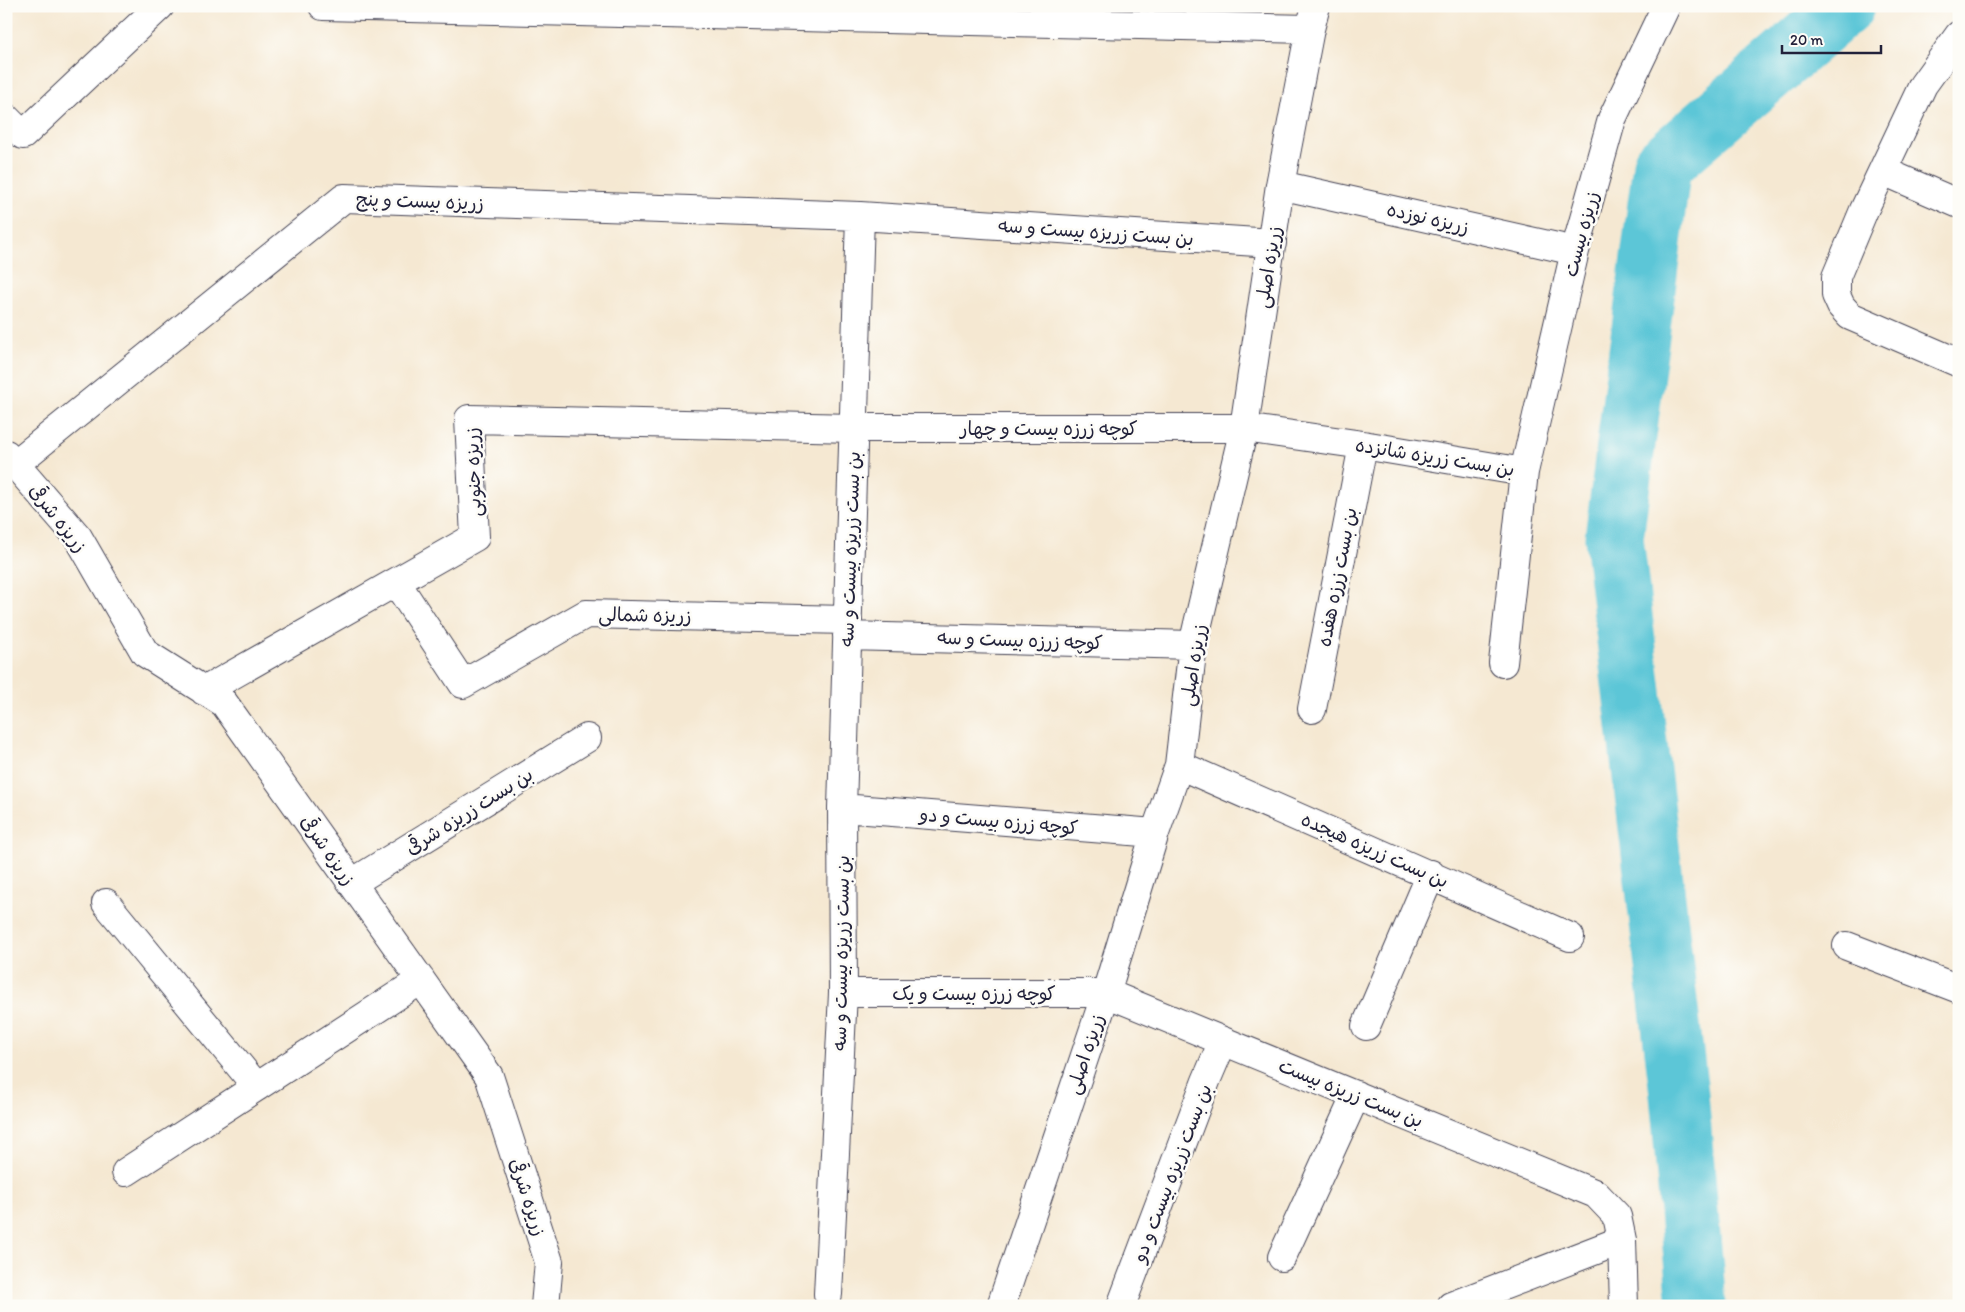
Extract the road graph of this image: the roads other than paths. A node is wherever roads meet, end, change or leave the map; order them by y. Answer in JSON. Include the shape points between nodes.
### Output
{"nodes":[{"id":1,"x":160,"y":6,"type":"edge"},
{"id":2,"x":323,"y":6,"type":"edge"},
{"id":3,"x":1666,"y":6,"type":"edge"},
{"id":4,"x":674,"y":11,"type":"edge"},
{"id":5,"x":1053,"y":15,"type":"edge"},
{"id":6,"x":1313,"y":18,"type":"edge"},
{"id":7,"x":1957,"y":43,"type":"edge"},
{"id":8,"x":6,"y":118,"type":"edge"},
{"id":9,"x":1883,"y":171,"type":"junction"},
{"id":10,"x":1280,"y":185,"type":"junction"},
{"id":11,"x":1959,"y":204,"type":"edge"},
{"id":12,"x":860,"y":216,"type":"junction"},
{"id":13,"x":1272,"y":243,"type":"junction"},
{"id":14,"x":1575,"y":251,"type":"junction"},
{"id":15,"x":1959,"y":363,"type":"edge"},
{"id":16,"x":854,"y":428,"type":"junction"},
{"id":17,"x":1244,"y":428,"type":"junction"},
{"id":18,"x":1362,"y":445,"type":"junction"},
{"id":19,"x":10,"y":459,"type":"edge"},
{"id":20,"x":1524,"y":472,"type":"junction"},
{"id":21,"x":396,"y":582,"type":"junction"},
{"id":22,"x":847,"y":628,"type":"junction"},
{"id":23,"x":1193,"y":645,"type":"junction"},
{"id":24,"x":1503,"y":663,"type":"dead end"},
{"id":25,"x":204,"y":691,"type":"junction"},
{"id":26,"x":1312,"y":709,"type":"dead end"},
{"id":27,"x":586,"y":738,"type":"dead end"},
{"id":28,"x":1179,"y":765,"type":"junction"},
{"id":29,"x":842,"y":808,"type":"junction"},
{"id":30,"x":1155,"y":833,"type":"junction"},
{"id":31,"x":1431,"y":874,"type":"junction"},
{"id":32,"x":352,"y":883,"type":"junction"},
{"id":33,"x":106,"y":903,"type":"dead end"},
{"id":34,"x":1570,"y":936,"type":"dead end"},
{"id":35,"x":1846,"y":946,"type":"dead end"},
{"id":36,"x":421,"y":980,"type":"junction"},
{"id":37,"x":1959,"y":989,"type":"edge"},
{"id":38,"x":843,"y":993,"type":"junction"},
{"id":39,"x":1106,"y":993,"type":"junction"},
{"id":40,"x":1366,"y":1026,"type":"dead end"},
{"id":41,"x":1223,"y":1041,"type":"junction"},
{"id":42,"x":257,"y":1087,"type":"junction"},
{"id":43,"x":1356,"y":1095,"type":"junction"},
{"id":44,"x":126,"y":1172,"type":"dead end"},
{"id":45,"x":1622,"y":1240,"type":"junction"},
{"id":46,"x":1282,"y":1257,"type":"dead end"},
{"id":47,"x":828,"y":1294,"type":"dead end"},
{"id":48,"x":544,"y":1306,"type":"edge"},
{"id":49,"x":1001,"y":1306,"type":"edge"},
{"id":50,"x":1121,"y":1306,"type":"edge"},
{"id":51,"x":1451,"y":1306,"type":"edge"},
{"id":52,"x":1624,"y":1306,"type":"edge"}],
"edges":[{"from":1,"to":8,"type":"street","via":[[23,135]]},
{"from":2,"to":4,"type":"street"},
{"from":3,"to":14,"type":"street","name":"زریزه بیست","via":[[1612,119]]},
{"from":4,"to":5,"type":"street"},
{"from":5,"to":6,"type":"street"},
{"from":6,"to":10,"type":"street","name":"زریزه اصلی"},
{"from":7,"to":9,"type":"street","via":[[1923,85]]},
{"from":9,"to":11,"type":"street"},
{"from":9,"to":15,"type":"street","via":[[1836,277],[1836,295],[1850,316]]},
{"from":10,"to":13,"type":"street","name":"زریزه اصلی"},
{"from":10,"to":14,"type":"street","name":"زریزه نوزده"},
{"from":12,"to":13,"type":"street","name":"بن بست زریزه بیست و سه"},
{"from":12,"to":16,"type":"street","name":"بن بست زریزه بیست و سه"},
{"from":12,"to":19,"type":"street","name":"زریزه بیست و پنج","via":[[344,198]]},
{"from":13,"to":17,"type":"street","name":"زریزه اصلی"},
{"from":14,"to":20,"type":"street","name":"زریزه بیست"},
{"from":16,"to":17,"type":"street","name":"کوچه زرزه بیست و چهار"},
{"from":16,"to":21,"type":"street","name":"زریزه جنوبی","via":[[468,419],[475,537]]},
{"from":16,"to":22,"type":"street","name":"بن بست زریزه بیست و سه"},
{"from":17,"to":18,"type":"street","name":"بن بست زریزه شانزده"},
{"from":17,"to":23,"type":"street","name":"زریزه اصلی"},
{"from":18,"to":20,"type":"street","name":"بن بست زریزه شانزده"},
{"from":18,"to":26,"type":"street","name":"بن بست زرزه هفده"},
{"from":19,"to":25,"type":"street","name":"زریزه شرقی","via":[[78,537],[145,653]]},
{"from":20,"to":24,"type":"street","name":"بن بست زریزه شانزده"},
{"from":21,"to":22,"type":"street","name":"زریزه شمالی","via":[[463,684],[586,614]]},
{"from":21,"to":25,"type":"street","name":"زریزه جنوبی"},
{"from":22,"to":23,"type":"street","name":"کوچه زرزه بیست و سه"},
{"from":22,"to":29,"type":"street","name":"بن بست زریزه بیست و سه"},
{"from":23,"to":28,"type":"street","name":"زریزه اصلی"},
{"from":25,"to":32,"type":"street","name":"زریزه شرقی","via":[[224,702]]},
{"from":27,"to":32,"type":"street","name":"بن بست زریزه شرقی"},
{"from":28,"to":30,"type":"street","name":"زریزه اصلی"},
{"from":28,"to":31,"type":"street","name":"بن بست زریزه هیجده"},
{"from":29,"to":30,"type":"street","name":"کوچه زرزه بیست و دو"},
{"from":29,"to":38,"type":"street","name":"بن بست زریزه بیست و سه"},
{"from":30,"to":39,"type":"street","name":"زریزه اصلی"},
{"from":31,"to":34,"type":"street","name":"بن بست زریزه هیجده"},
{"from":31,"to":40,"type":"street"},
{"from":32,"to":36,"type":"street","name":"زریزه شرقی"},
{"from":33,"to":42,"type":"street"},
{"from":35,"to":37,"type":"street"},
{"from":36,"to":42,"type":"street"},
{"from":36,"to":48,"type":"street","name":"زریزه شرقی","via":[[489,1076],[550,1262]]},
{"from":38,"to":39,"type":"street","name":"کوچه زرزه بیست و یک"},
{"from":38,"to":47,"type":"street","name":"بن بست زریزه بیست و سه"},
{"from":39,"to":41,"type":"street","name":"بن بست زریزه بیست"},
{"from":39,"to":49,"type":"street","name":"زریزه اصلی"},
{"from":41,"to":43,"type":"street","name":"بن بست زریزه بیست"},
{"from":41,"to":50,"type":"street","name":"بن بست زریزه بیست و دو"},
{"from":42,"to":44,"type":"street"},
{"from":43,"to":45,"type":"street","name":"بن بست زریزه بیست","via":[[1596,1194],[1617,1216]]},
{"from":43,"to":46,"type":"street"},
{"from":45,"to":51,"type":"street"},
{"from":45,"to":52,"type":"street"}]}
